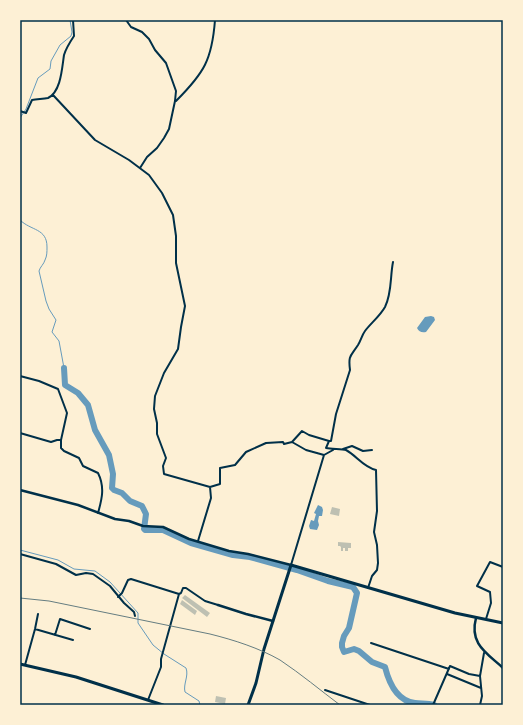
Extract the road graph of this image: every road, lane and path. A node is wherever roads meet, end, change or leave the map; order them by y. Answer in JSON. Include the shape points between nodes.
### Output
{"nodes":[{"id":1,"x":73,"y":20,"type":"edge"},
{"id":2,"x":126,"y":20,"type":"edge"},
{"id":3,"x":215,"y":20,"type":"edge"},
{"id":4,"x":53,"y":95,"type":"junction"},
{"id":5,"x":175,"y":101,"type":"junction"},
{"id":6,"x":20,"y":111,"type":"edge"},
{"id":7,"x":140,"y":168,"type":"junction"},
{"id":8,"x":393,"y":262,"type":"dead end"},
{"id":9,"x":20,"y":376,"type":"edge"},
{"id":10,"x":20,"y":433,"type":"edge"},
{"id":11,"x":61,"y":440,"type":"junction"},
{"id":12,"x":328,"y":441,"type":"junction"},
{"id":13,"x":292,"y":442,"type":"junction"},
{"id":14,"x":342,"y":449,"type":"junction"},
{"id":15,"x":335,"y":450,"type":"junction"},
{"id":16,"x":372,"y":450,"type":"dead end"},
{"id":17,"x":324,"y":455,"type":"junction"},
{"id":18,"x":210,"y":487,"type":"junction"},
{"id":19,"x":20,"y":490,"type":"edge"},
{"id":20,"x":98,"y":513,"type":"junction"},
{"id":21,"x":198,"y":541,"type":"junction"},
{"id":22,"x":20,"y":554,"type":"edge"},
{"id":23,"x":290,"y":567,"type":"junction"},
{"id":24,"x":503,"y":567,"type":"edge"},
{"id":25,"x":368,"y":588,"type":"junction"},
{"id":26,"x":179,"y":594,"type":"junction"},
{"id":27,"x":118,"y":597,"type":"junction"},
{"id":28,"x":218,"y":605,"type":"joint"},
{"id":29,"x":38,"y":614,"type":"dead end"},
{"id":30,"x":135,"y":616,"type":"dead end"},
{"id":31,"x":476,"y":618,"type":"junction"},
{"id":32,"x":486,"y":619,"type":"junction"},
{"id":33,"x":273,"y":621,"type":"junction"},
{"id":34,"x":503,"y":623,"type":"edge"},
{"id":35,"x":90,"y":628,"type":"dead end"},
{"id":36,"x":35,"y":629,"type":"junction"},
{"id":37,"x":55,"y":635,"type":"junction"},
{"id":38,"x":72,"y":640,"type":"dead end"},
{"id":39,"x":371,"y":643,"type":"dead end"},
{"id":40,"x":484,"y":653,"type":"junction"},
{"id":41,"x":20,"y":664,"type":"edge"},
{"id":42,"x":25,"y":665,"type":"junction"},
{"id":43,"x":503,"y":668,"type":"edge"},
{"id":44,"x":449,"y":669,"type":"junction"},
{"id":45,"x":447,"y":674,"type":"junction"},
{"id":46,"x":480,"y":676,"type":"junction"},
{"id":47,"x":481,"y":688,"type":"junction"},
{"id":48,"x":325,"y":690,"type":"dead end"},
{"id":49,"x":148,"y":700,"type":"junction"},
{"id":50,"x":146,"y":705,"type":"edge"},
{"id":51,"x":163,"y":705,"type":"edge"},
{"id":52,"x":248,"y":705,"type":"edge"},
{"id":53,"x":370,"y":705,"type":"edge"},
{"id":54,"x":433,"y":705,"type":"edge"},
{"id":55,"x":480,"y":705,"type":"edge"}],
"edges":[{"from":1,"to":4,"type":"street","via":[[74,36],[69,42],[60,82]]},
{"from":2,"to":5,"type":"street","via":[[131,27],[149,39],[166,63],[176,91]]},
{"from":3,"to":5,"type":"street","via":[[208,61],[194,82]]},
{"from":4,"to":6,"type":"street","via":[[32,100],[26,113]]},
{"from":4,"to":7,"type":"street","via":[[95,140]]},
{"from":5,"to":7,"type":"street","via":[[164,138]]},
{"from":7,"to":18,"type":"street","via":[[149,175],[162,193],[173,215],[176,263],[185,306],[178,349],[164,373],[155,396],[157,434],[166,458],[164,474]]},
{"from":8,"to":12,"type":"street","via":[[390,291],[385,307],[351,352],[350,370],[336,414],[333,436],[331,441]]},
{"from":9,"to":11,"type":"street","via":[[58,389],[67,413]]},
{"from":10,"to":11,"type":"street","via":[[51,442]]},
{"from":11,"to":20,"type":"street","via":[[61,448],[64,451],[79,458],[83,466],[98,473],[103,488]]},
{"from":12,"to":13,"type":"street","via":[[302,431]]},
{"from":12,"to":15,"type":"street","via":[[326,448]]},
{"from":13,"to":17,"type":"street","via":[[306,450]]},
{"from":13,"to":18,"type":"street","via":[[269,442],[246,452],[235,465],[220,468],[220,484]]},
{"from":14,"to":15,"type":"street"},
{"from":14,"to":16,"type":"street","via":[[352,446],[363,451]]},
{"from":14,"to":25,"type":"street","via":[[376,470],[377,511],[374,532],[378,563]]},
{"from":15,"to":17,"type":"street"},
{"from":17,"to":23,"type":"street"},
{"from":18,"to":21,"type":"street","via":[[211,498]]},
{"from":19,"to":20,"type":"main road"},
{"from":20,"to":21,"type":"main road","via":[[143,526],[164,527]]},
{"from":21,"to":23,"type":"main road"},
{"from":22,"to":27,"type":"street","via":[[56,564],[76,575],[93,574],[110,586]]},
{"from":23,"to":25,"type":"main road"},
{"from":23,"to":33,"type":"main road"},
{"from":24,"to":32,"type":"street","via":[[490,562],[477,586],[490,592],[491,603]]},
{"from":25,"to":31,"type":"main road"},
{"from":26,"to":27,"type":"street","via":[[131,579]]},
{"from":26,"to":28,"type":"street","via":[[186,588],[205,601]]},
{"from":26,"to":49,"type":"street","via":[[161,667]]},
{"from":27,"to":30,"type":"street"},
{"from":28,"to":33,"type":"main road"},
{"from":29,"to":36,"type":"street"},
{"from":31,"to":32,"type":"main road"},
{"from":31,"to":40,"type":"main road","via":[[476,637]]},
{"from":32,"to":34,"type":"main road"},
{"from":33,"to":52,"type":"main road"},
{"from":35,"to":37,"type":"street","via":[[60,619]]},
{"from":36,"to":37,"type":"street"},
{"from":36,"to":42,"type":"street"},
{"from":37,"to":38,"type":"street"},
{"from":39,"to":44,"type":"street"},
{"from":40,"to":43,"type":"main road"},
{"from":40,"to":46,"type":"street"},
{"from":41,"to":42,"type":"main road"},
{"from":42,"to":49,"type":"main road","via":[[76,677]]},
{"from":44,"to":45,"type":"street"},
{"from":44,"to":46,"type":"street","via":[[450,666]]},
{"from":45,"to":47,"type":"street"},
{"from":45,"to":54,"type":"street"},
{"from":46,"to":47,"type":"street"},
{"from":47,"to":55,"type":"street"},
{"from":48,"to":53,"type":"street"},
{"from":49,"to":50,"type":"main road"},
{"from":49,"to":51,"type":"main road"}]}
